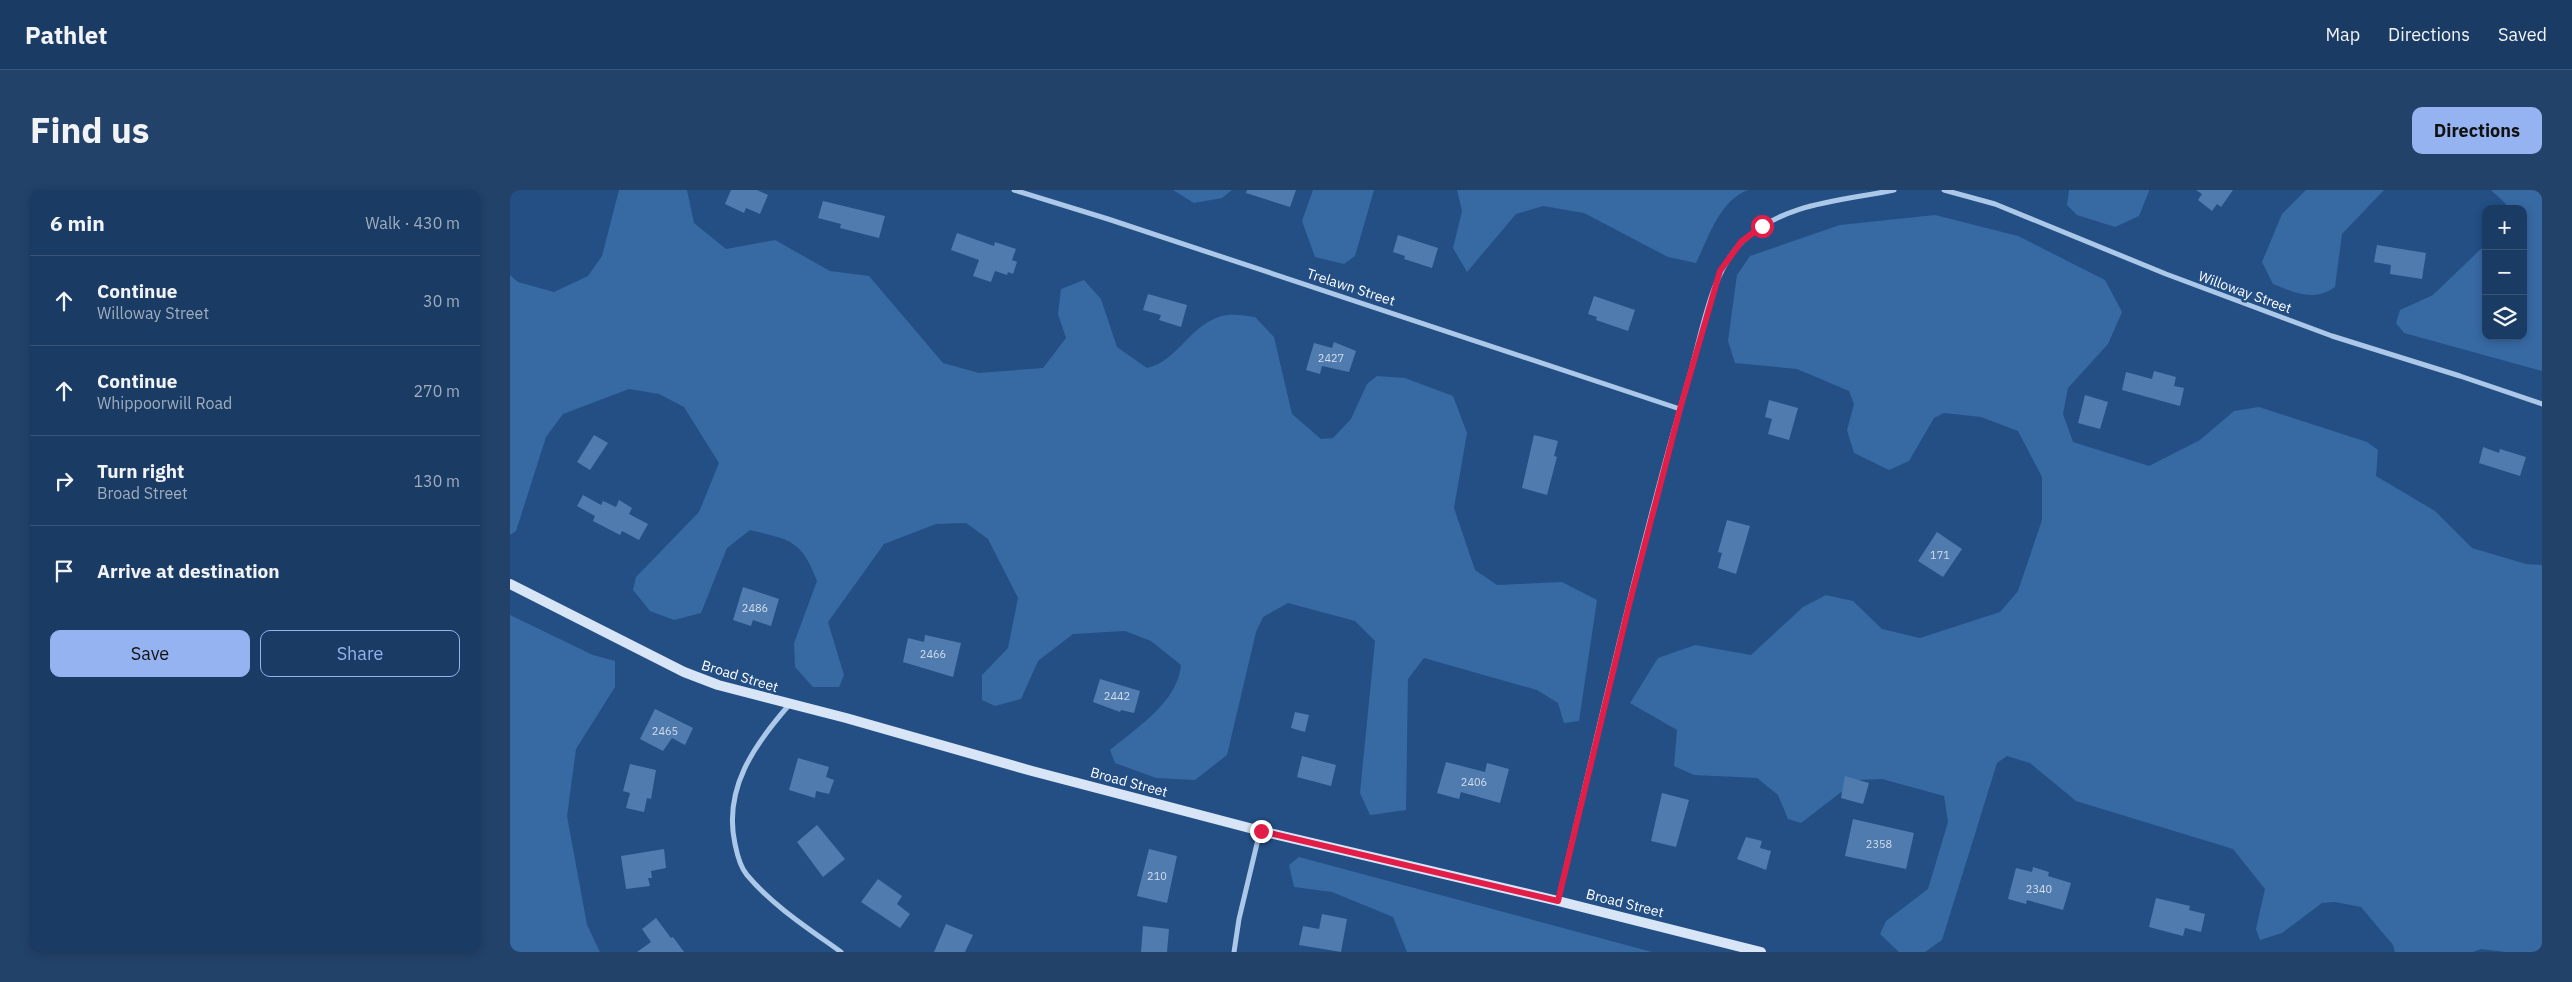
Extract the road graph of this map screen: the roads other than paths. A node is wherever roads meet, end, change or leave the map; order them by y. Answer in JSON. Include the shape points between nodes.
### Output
{"nodes":[{"id":1,"x":1014,"y":190,"type":"edge"},
{"id":2,"x":1894,"y":190,"type":"edge"},
{"id":3,"x":1944,"y":190,"type":"edge"},
{"id":4,"x":2542,"y":404,"type":"edge"},
{"id":5,"x":1680,"y":409,"type":"junction"},
{"id":6,"x":510,"y":584,"type":"edge"},
{"id":7,"x":789,"y":705,"type":"junction"},
{"id":8,"x":1261,"y":831,"type":"junction"},
{"id":9,"x":1558,"y":901,"type":"junction"},
{"id":10,"x":841,"y":952,"type":"edge"},
{"id":11,"x":1234,"y":952,"type":"edge"},
{"id":12,"x":1761,"y":952,"type":"edge"}],
"edges":[{"from":1,"to":5,"type":"street","name":"Trelawn Street","via":[[1108,218]]},
{"from":2,"to":5,"type":"street","via":[[1806,205],[1781,215],[1741,242],[1720,271]]},
{"from":3,"to":4,"type":"street","name":"Willoway Street","via":[[1995,204],[2166,274],[2332,336]]},
{"from":5,"to":9,"type":"street"},
{"from":6,"to":7,"type":"street","name":"Broad Street","via":[[684,672],[718,686]]},
{"from":7,"to":8,"type":"street","name":"Broad Street"},
{"from":7,"to":10,"type":"street","via":[[762,737],[736,788],[732,830],[736,854],[746,874],[764,893]]},
{"from":8,"to":9,"type":"street","name":"Broad Street"},
{"from":8,"to":11,"type":"street"},
{"from":9,"to":12,"type":"street","name":"Broad Street"}]}
